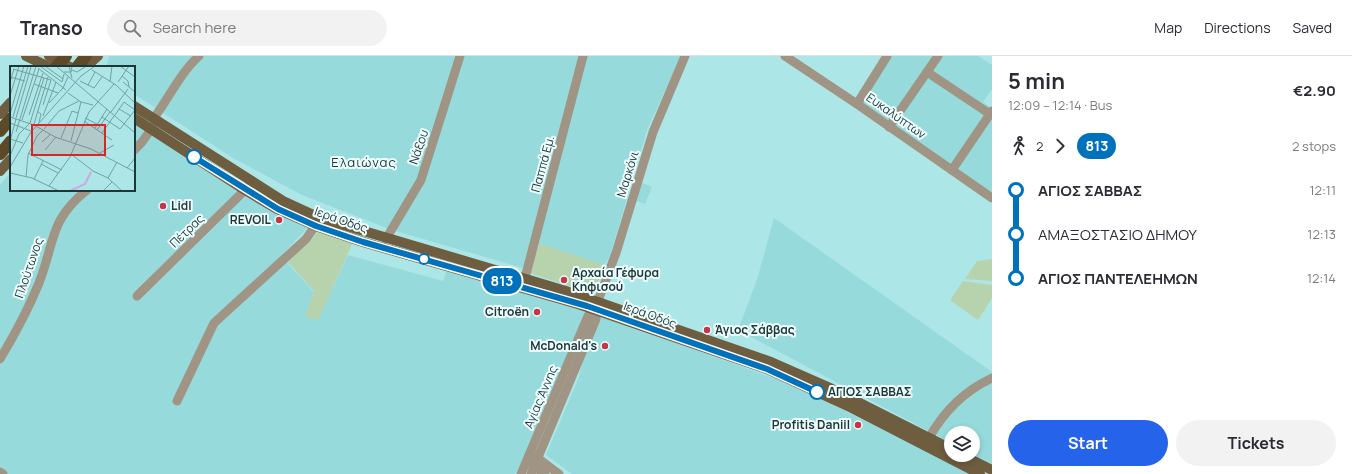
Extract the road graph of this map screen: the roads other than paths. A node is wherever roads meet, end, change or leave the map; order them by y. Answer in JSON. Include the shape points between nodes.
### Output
{"nodes":[{"id":1,"x":26,"y":56,"type":"edge"},
{"id":2,"x":66,"y":56,"type":"edge"},
{"id":3,"x":70,"y":56,"type":"edge"},
{"id":4,"x":86,"y":56,"type":"edge"},
{"id":5,"x":98,"y":56,"type":"edge"},
{"id":6,"x":103,"y":56,"type":"edge"},
{"id":7,"x":199,"y":56,"type":"edge"},
{"id":8,"x":460,"y":56,"type":"edge"},
{"id":9,"x":583,"y":56,"type":"edge"},
{"id":10,"x":686,"y":56,"type":"edge"},
{"id":11,"x":785,"y":56,"type":"edge"},
{"id":12,"x":887,"y":56,"type":"edge"},
{"id":13,"x":938,"y":56,"type":"edge"},
{"id":14,"x":50,"y":63,"type":"edge"},
{"id":15,"x":31,"y":66,"type":"edge"},
{"id":16,"x":66,"y":66,"type":"edge"},
{"id":17,"x":71,"y":66,"type":"edge"},
{"id":18,"x":78,"y":66,"type":"edge"},
{"id":19,"x":80,"y":66,"type":"edge"},
{"id":20,"x":94,"y":66,"type":"edge"},
{"id":21,"x":99,"y":66,"type":"edge"},
{"id":22,"x":927,"y":72,"type":"junction"},
{"id":23,"x":10,"y":103,"type":"edge"},
{"id":24,"x":858,"y":104,"type":"junction"},
{"id":25,"x":135,"y":107,"type":"edge"},
{"id":26,"x":991,"y":113,"type":"edge"},
{"id":27,"x":0,"y":115,"type":"edge"},
{"id":28,"x":10,"y":117,"type":"edge"},
{"id":29,"x":10,"y":118,"type":"edge"},
{"id":30,"x":154,"y":118,"type":"junction"},
{"id":31,"x":135,"y":119,"type":"edge"},
{"id":32,"x":889,"y":126,"type":"junction"},
{"id":33,"x":152,"y":128,"type":"junction"},
{"id":34,"x":0,"y":131,"type":"edge"},
{"id":35,"x":10,"y":142,"type":"edge"},
{"id":36,"x":135,"y":149,"type":"edge"},
{"id":37,"x":0,"y":154,"type":"edge"},
{"id":38,"x":10,"y":160,"type":"edge"},
{"id":39,"x":952,"y":170,"type":"junction"},
{"id":40,"x":0,"y":171,"type":"edge"},
{"id":41,"x":253,"y":182,"type":"junction"},
{"id":42,"x":245,"y":190,"type":"junction"},
{"id":43,"x":86,"y":191,"type":"edge"},
{"id":44,"x":992,"y":198,"type":"edge"},
{"id":45,"x":318,"y":222,"type":"junction"},
{"id":46,"x":386,"y":239,"type":"junction"},
{"id":47,"x":525,"y":278,"type":"junction"},
{"id":48,"x":137,"y":296,"type":"dead end"},
{"id":49,"x":596,"y":305,"type":"junction"},
{"id":50,"x":0,"y":359,"type":"edge"},
{"id":51,"x":992,"y":378,"type":"edge"},
{"id":52,"x":177,"y":402,"type":"dead end"},
{"id":53,"x":929,"y":438,"type":"junction"},
{"id":54,"x":944,"y":446,"type":"edge"},
{"id":55,"x":528,"y":457,"type":"junction"},
{"id":56,"x":976,"y":462,"type":"edge"},
{"id":57,"x":535,"y":466,"type":"edge"},
{"id":58,"x":992,"y":470,"type":"edge"},
{"id":59,"x":0,"y":472,"type":"edge"},
{"id":60,"x":3,"y":474,"type":"edge"},
{"id":61,"x":521,"y":474,"type":"edge"},
{"id":62,"x":545,"y":474,"type":"edge"},
{"id":63,"x":559,"y":474,"type":"edge"},
{"id":64,"x":980,"y":474,"type":"edge"}],
"edges":[{"from":1,"to":14,"type":"main road"},
{"from":1,"to":15,"type":"main road"},
{"from":2,"to":14,"type":"highway"},
{"from":3,"to":17,"type":"main road"},
{"from":4,"to":18,"type":"highway"},
{"from":5,"to":19,"type":"main road","via":[[90,63]]},
{"from":6,"to":20,"type":"main road"},
{"from":6,"to":21,"type":"main road"},
{"from":7,"to":30,"type":"street","via":[[186,68]]},
{"from":8,"to":46,"type":"street","name":"Νάξου","via":[[421,180]]},
{"from":9,"to":47,"type":"street","name":"Παππά Εμ."},
{"from":10,"to":49,"type":"street","name":"Μαρκόνι","via":[[653,132],[616,253]]},
{"from":11,"to":24,"type":"street","name":"Ευκαλύπτων"},
{"from":12,"to":24,"type":"street"},
{"from":13,"to":22,"type":"street"},
{"from":14,"to":16,"type":"main road"},
{"from":22,"to":26,"type":"street"},
{"from":22,"to":32,"type":"street"},
{"from":23,"to":27,"type":"main road"},
{"from":24,"to":32,"type":"street","name":"Ευκαλύπτων"},
{"from":25,"to":30,"type":"main road","name":"Ιερά Οδός"},
{"from":26,"to":39,"type":"street"},
{"from":27,"to":28,"type":"main road"},
{"from":29,"to":34,"type":"highway"},
{"from":30,"to":41,"type":"main road","name":"Ιερά Οδός"},
{"from":31,"to":33,"type":"main road","name":"Ιερά Οδός"},
{"from":32,"to":39,"type":"street","name":"Ευκαλύπτων"},
{"from":33,"to":36,"type":"street"},
{"from":33,"to":42,"type":"main road","name":"Ιερά Οδός"},
{"from":35,"to":37,"type":"highway"},
{"from":38,"to":40,"type":"main road"},
{"from":39,"to":44,"type":"street","name":"Ευκαλύπτων"},
{"from":41,"to":42,"type":"street","name":"Πέτρας"},
{"from":41,"to":45,"type":"main road","name":"Ιερά Οδός"},
{"from":42,"to":45,"type":"main road","name":"Ιερά Οδός","via":[[278,209]]},
{"from":42,"to":48,"type":"street","name":"Πέτρας"},
{"from":43,"to":50,"type":"street","name":"Πλούτωνος","via":[[57,222],[44,267],[20,327]]},
{"from":45,"to":46,"type":"main road","name":"Ιερά Οδός"},
{"from":45,"to":49,"type":"main road","name":"Ιερά Οδός","via":[[363,242]]},
{"from":45,"to":52,"type":"street","via":[[306,239],[214,323]]},
{"from":46,"to":47,"type":"main road","name":"Ιερά Οδός"},
{"from":47,"to":49,"type":"main road","name":"Ιερά Οδός"},
{"from":49,"to":53,"type":"main road","name":"Ιερά Οδός","via":[[776,364]]},
{"from":49,"to":55,"type":"street","name":"Αγίας Άννης","via":[[588,316]]},
{"from":49,"to":57,"type":"street","name":"Αγίας Άννης","via":[[596,319]]},
{"from":49,"to":64,"type":"main road","name":"Ιερά Οδός","via":[[787,377]]},
{"from":51,"to":53,"type":"street","via":[[959,399],[943,416]]},
{"from":53,"to":54,"type":"main road","name":"Ιερά Οδός"},
{"from":55,"to":57,"type":"street"},
{"from":55,"to":61,"type":"street","name":"Αγίας Άννης"},
{"from":56,"to":58,"type":"main road"},
{"from":57,"to":62,"type":"street"},
{"from":57,"to":63,"type":"street"},
{"from":59,"to":60,"type":"street"}]}
